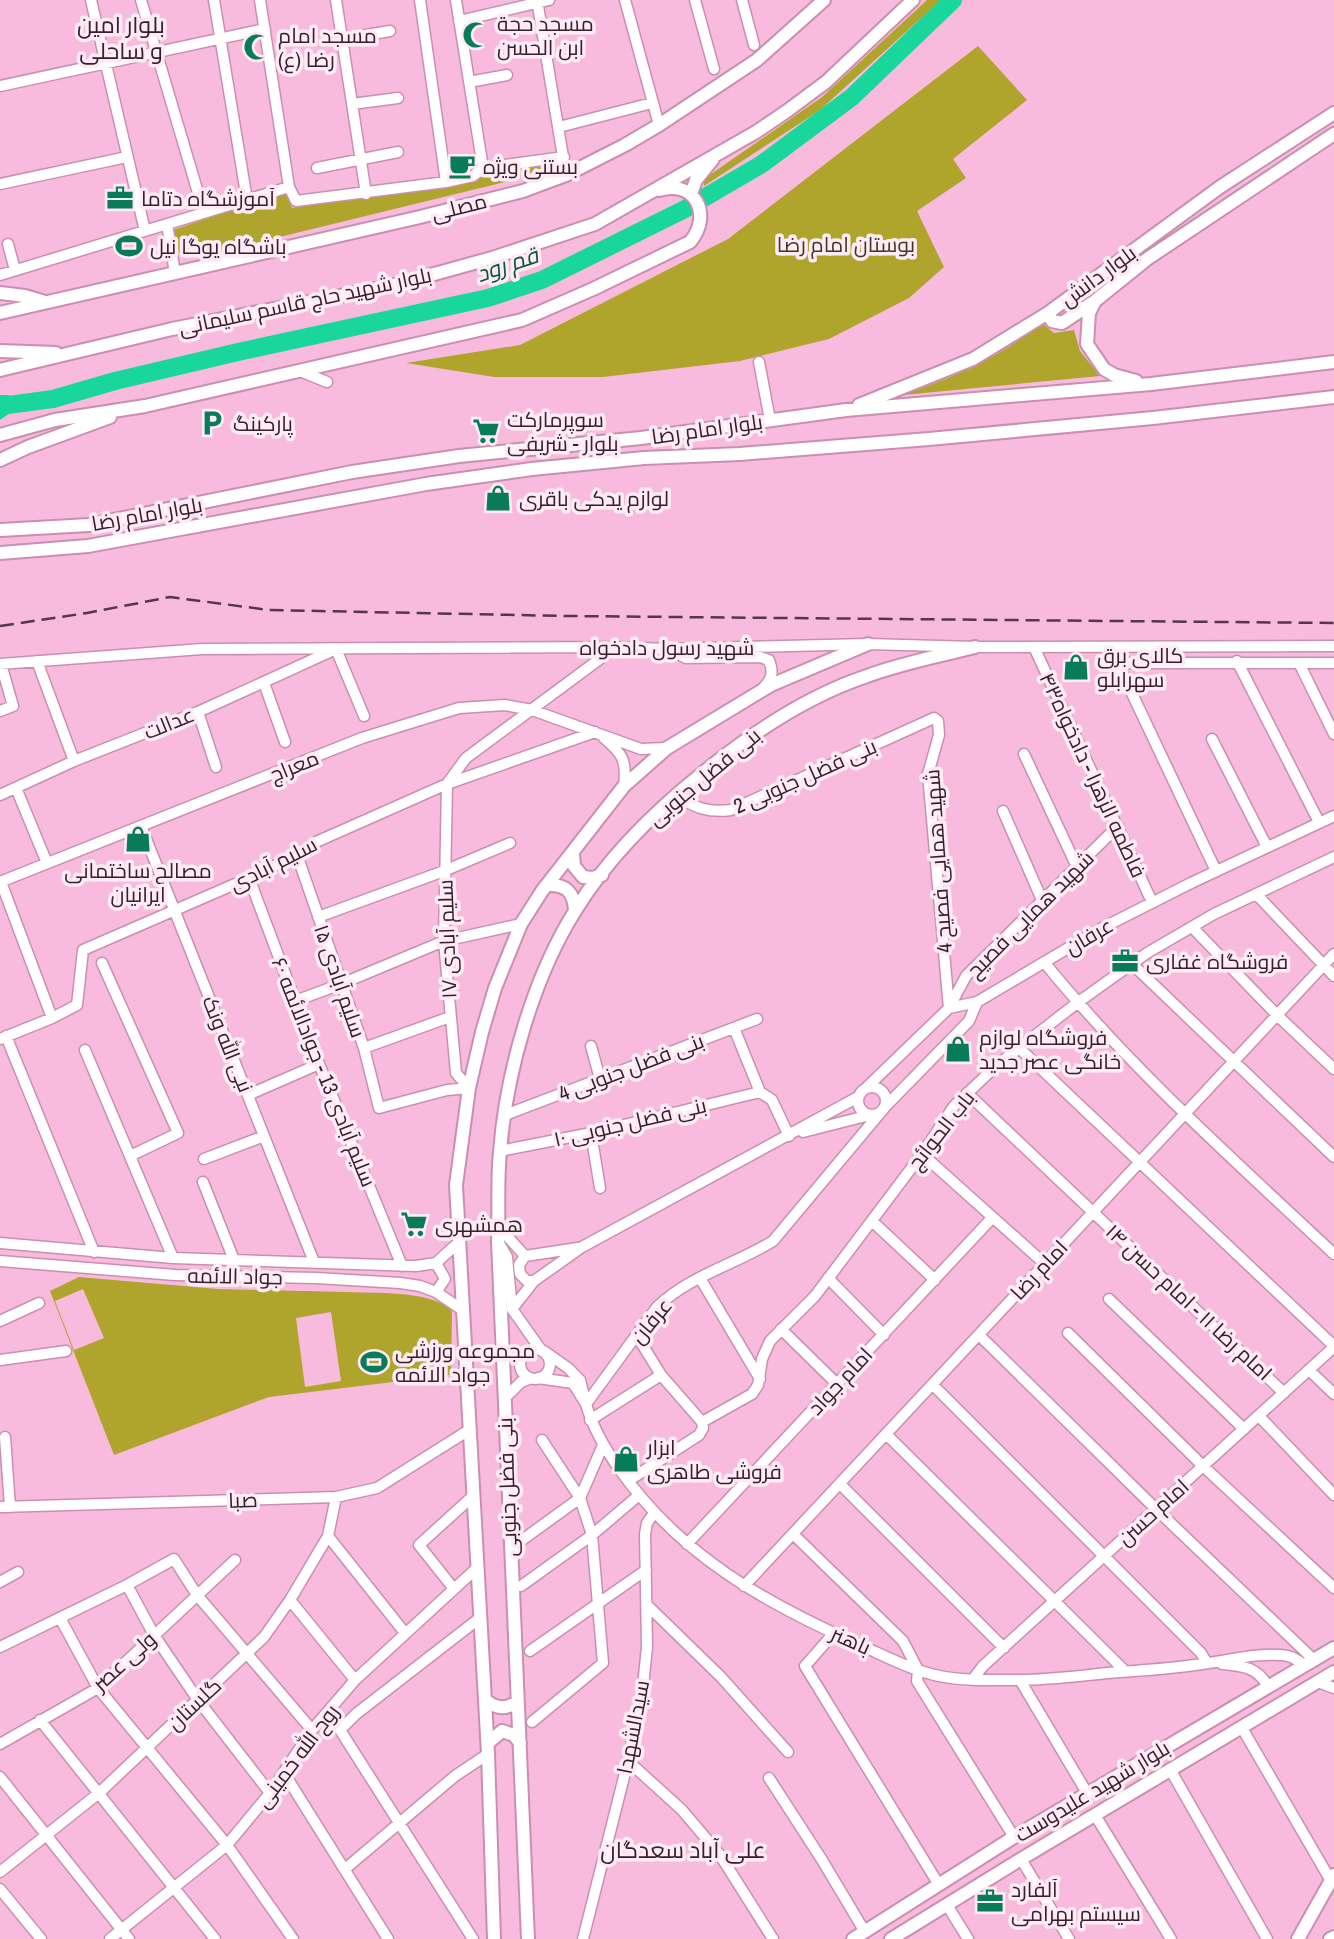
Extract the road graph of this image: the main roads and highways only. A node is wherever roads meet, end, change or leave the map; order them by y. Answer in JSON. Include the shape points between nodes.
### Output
{"nodes":[{"id":1,"x":913,"y":0,"type":"edge"},
{"id":2,"x":818,"y":3,"type":"edge"},
{"id":3,"x":1334,"y":114,"type":"edge"},
{"id":4,"x":1334,"y":134,"type":"edge"},
{"id":5,"x":720,"y":152,"type":"junction"},
{"id":6,"x":646,"y":194,"type":"junction"},
{"id":7,"x":691,"y":194,"type":"junction"},
{"id":8,"x":0,"y":293,"type":"edge"},
{"id":9,"x":1095,"y":301,"type":"junction"},
{"id":10,"x":45,"y":302,"type":"junction"},
{"id":11,"x":0,"y":313,"type":"edge"},
{"id":12,"x":1048,"y":313,"type":"junction"},
{"id":13,"x":0,"y":351,"type":"edge"},
{"id":14,"x":74,"y":353,"type":"junction"},
{"id":15,"x":1334,"y":362,"type":"edge"},
{"id":16,"x":0,"y":370,"type":"edge"},
{"id":17,"x":1151,"y":384,"type":"junction"},
{"id":18,"x":1334,"y":397,"type":"edge"},
{"id":19,"x":137,"y":407,"type":"junction"},
{"id":20,"x":846,"y":410,"type":"junction"},
{"id":21,"x":0,"y":435,"type":"edge"},
{"id":22,"x":0,"y":460,"type":"edge"},
{"id":23,"x":0,"y":530,"type":"edge"},
{"id":24,"x":0,"y":553,"type":"edge"},
{"id":25,"x":868,"y":644,"type":"road end"},
{"id":26,"x":975,"y":647,"type":"road end"},
{"id":27,"x":573,"y":853,"type":"junction"},
{"id":28,"x":602,"y":874,"type":"junction"},
{"id":29,"x":547,"y":885,"type":"junction"},
{"id":30,"x":575,"y":911,"type":"junction"},
{"id":31,"x":1334,"y":1647,"type":"edge"},
{"id":32,"x":1334,"y":1672,"type":"edge"},
{"id":33,"x":485,"y":1700,"type":"junction"},
{"id":34,"x":518,"y":1701,"type":"junction"},
{"id":35,"x":520,"y":1743,"type":"junction"},
{"id":36,"x":488,"y":1749,"type":"junction"},
{"id":37,"x":1332,"y":1878,"type":"edge"},
{"id":38,"x":912,"y":1902,"type":"junction"},
{"id":39,"x":923,"y":1919,"type":"junction"},
{"id":40,"x":1309,"y":1920,"type":"junction"},
{"id":41,"x":494,"y":1939,"type":"edge"},
{"id":42,"x":528,"y":1939,"type":"edge"},
{"id":43,"x":853,"y":1939,"type":"edge"},
{"id":44,"x":891,"y":1939,"type":"edge"},
{"id":45,"x":1298,"y":1939,"type":"edge"},
{"id":46,"x":1313,"y":1939,"type":"edge"}],
"edges":[{"from":1,"to":5,"type":"main road","name":"بلوار شهید حاج قاسم سلیمانی","via":[[811,94]]},
{"from":2,"to":10,"type":"main road","name":"مصلی","via":[[758,60],[659,125],[523,191]]},
{"from":3,"to":12,"type":"main road","name":"بلوار دانش","via":[[1220,187]]},
{"from":4,"to":9,"type":"main road","name":"بلوار دانش","via":[[1147,260]]},
{"from":5,"to":6,"type":"main road","name":"بلوار شهید حاج قاسم سلیمانی"},
{"from":5,"to":7,"type":"main road","via":[[700,174]]},
{"from":6,"to":7,"type":"main road","via":[[676,187]]},
{"from":6,"to":14,"type":"main road","name":"بلوار شهید حاج قاسم سلیمانی","via":[[595,224],[492,258],[391,286]]},
{"from":7,"to":19,"type":"main road","via":[[702,220],[696,234],[681,246],[522,320]]},
{"from":8,"to":10,"type":"main road"},
{"from":9,"to":12,"type":"main road","via":[[1062,323],[1052,321]]},
{"from":9,"to":17,"type":"main road","name":"بلوار دانش","via":[[1089,313],[1087,344],[1095,358],[1114,375]]},
{"from":10,"to":11,"type":"main road","name":"مصلی"},
{"from":12,"to":20,"type":"main road","name":"بلوار دانش","via":[[973,359]]},
{"from":13,"to":14,"type":"main road"},
{"from":14,"to":16,"type":"main road","name":"بلوار شهید حاج قاسم سلیمانی"},
{"from":15,"to":17,"type":"main road","name":"بلوار امام رضا"},
{"from":17,"to":20,"type":"main road","name":"بلوار امام رضا"},
{"from":18,"to":24,"type":"main road","name":"بلوار امام رضا","via":[[916,440],[532,469],[426,484],[89,547]]},
{"from":19,"to":21,"type":"main road","via":[[55,420]]},
{"from":19,"to":22,"type":"main road"},
{"from":20,"to":23,"type":"main road","name":"بلوار امام رضا","via":[[642,438],[459,456],[352,472],[89,525]]},
{"from":25,"to":27,"type":"main road","name":"بنی فضل جنوبی","via":[[758,692],[667,748],[624,786]]},
{"from":26,"to":28,"type":"main road","name":"بنی فضل جنوبی","via":[[867,676],[782,715],[676,795]]},
{"from":27,"to":28,"type":"main road","via":[[574,866],[583,877]]},
{"from":27,"to":29,"type":"main road","name":"بنی فضل جنوبی"},
{"from":28,"to":30,"type":"main road","name":"بنی فضل جنوبی"},
{"from":29,"to":30,"type":"main road","via":[[555,884],[573,894]]},
{"from":29,"to":33,"type":"main road","name":"بنی فضل جنوبی","via":[[521,924],[495,988],[469,1088],[456,1185]]},
{"from":30,"to":34,"type":"main road","name":"بنی فضل جنوبی","via":[[548,961],[527,1020],[512,1075],[500,1151],[503,1399]]},
{"from":31,"to":38,"type":"main road","name":"بلوار شهید علیدوست"},
{"from":32,"to":39,"type":"main road","name":"بلوار شهید علیدوست"},
{"from":33,"to":34,"type":"main road","via":[[500,1708]]},
{"from":33,"to":36,"type":"main road","name":"بنی فضل جنوبی"},
{"from":34,"to":35,"type":"main road","name":"بنی فضل جنوبی"},
{"from":35,"to":36,"type":"main road","via":[[507,1731],[498,1733]]},
{"from":35,"to":42,"type":"main road","name":"بنی فضل جنوبی"},
{"from":36,"to":41,"type":"main road","name":"بنی فضل جنوبی"},
{"from":37,"to":40,"type":"main road"},
{"from":38,"to":39,"type":"main road"},
{"from":38,"to":43,"type":"main road","name":"بلوار شهید علیدوست"},
{"from":39,"to":44,"type":"main road","name":"بلوار شهید علیدوست"},
{"from":40,"to":45,"type":"main road"},
{"from":40,"to":46,"type":"main road"}]}
